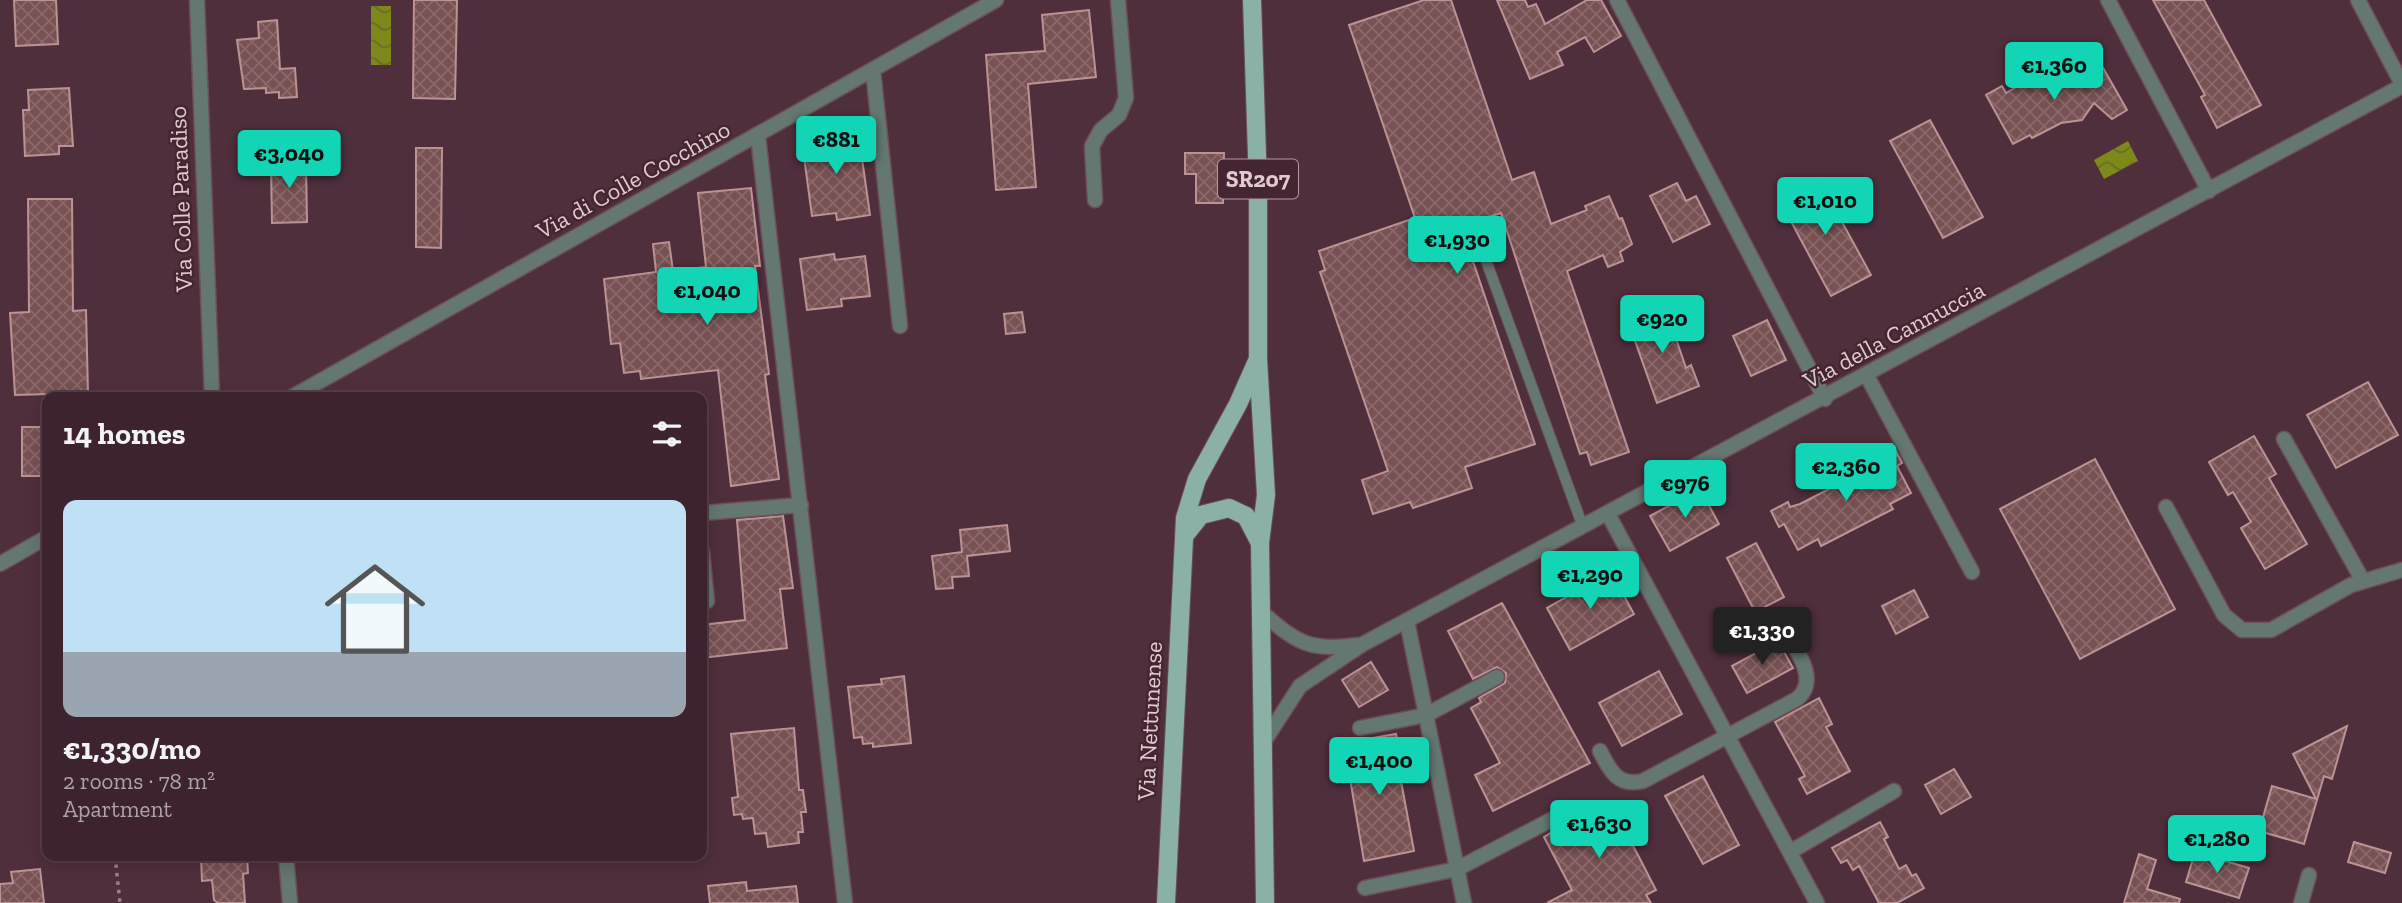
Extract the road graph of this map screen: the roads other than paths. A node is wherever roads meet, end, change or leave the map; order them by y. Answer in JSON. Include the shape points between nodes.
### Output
{"nodes":[{"id":1,"x":197,"y":0,"type":"edge"},
{"id":2,"x":996,"y":0,"type":"edge"},
{"id":3,"x":1118,"y":0,"type":"edge"},
{"id":4,"x":1252,"y":0,"type":"edge"},
{"id":5,"x":1617,"y":0,"type":"edge"},
{"id":6,"x":2108,"y":0,"type":"edge"},
{"id":7,"x":2358,"y":0,"type":"edge"},
{"id":8,"x":873,"y":70,"type":"junction"},
{"id":9,"x":2402,"y":85,"type":"edge"},
{"id":10,"x":758,"y":136,"type":"junction"},
{"id":11,"x":2209,"y":191,"type":"junction"},
{"id":12,"x":1095,"y":200,"type":"dead end"},
{"id":13,"x":1480,"y":244,"type":"dead end"},
{"id":14,"x":900,"y":326,"type":"dead end"},
{"id":15,"x":1258,"y":359,"type":"junction"},
{"id":16,"x":1867,"y":376,"type":"junction"},
{"id":17,"x":212,"y":392,"type":"edge"},
{"id":18,"x":301,"y":392,"type":"edge"},
{"id":19,"x":1825,"y":399,"type":"junction"},
{"id":20,"x":2284,"y":439,"type":"dead end"},
{"id":21,"x":801,"y":505,"type":"junction"},
{"id":22,"x":2166,"y":507,"type":"dead end"},
{"id":23,"x":707,"y":513,"type":"edge"},
{"id":24,"x":1608,"y":514,"type":"junction"},
{"id":25,"x":1583,"y":527,"type":"junction"},
{"id":26,"x":42,"y":540,"type":"edge"},
{"id":27,"x":1183,"y":542,"type":"junction"},
{"id":28,"x":1260,"y":543,"type":"junction"},
{"id":29,"x":0,"y":564,"type":"edge"},
{"id":30,"x":2402,"y":570,"type":"edge"},
{"id":31,"x":1972,"y":572,"type":"dead end"},
{"id":32,"x":2363,"y":581,"type":"junction"},
{"id":33,"x":1263,"y":613,"type":"junction"},
{"id":34,"x":1407,"y":621,"type":"junction"},
{"id":35,"x":1785,"y":630,"type":"dead end"},
{"id":36,"x":1363,"y":644,"type":"junction"},
{"id":37,"x":1497,"y":677,"type":"dead end"},
{"id":38,"x":1426,"y":715,"type":"junction"},
{"id":39,"x":1360,"y":728,"type":"dead end"},
{"id":40,"x":1728,"y":736,"type":"junction"},
{"id":41,"x":1265,"y":740,"type":"junction"},
{"id":42,"x":1600,"y":751,"type":"dead end"},
{"id":43,"x":1894,"y":791,"type":"dead end"},
{"id":44,"x":1570,"y":810,"type":"dead end"},
{"id":45,"x":1790,"y":852,"type":"junction"},
{"id":46,"x":286,"y":861,"type":"edge"},
{"id":47,"x":1457,"y":869,"type":"junction"},
{"id":48,"x":2309,"y":875,"type":"dead end"},
{"id":49,"x":1366,"y":888,"type":"dead end"},
{"id":50,"x":290,"y":903,"type":"edge"},
{"id":51,"x":845,"y":903,"type":"edge"},
{"id":52,"x":1166,"y":903,"type":"edge"},
{"id":53,"x":1265,"y":903,"type":"edge"},
{"id":54,"x":1464,"y":903,"type":"edge"},
{"id":55,"x":1817,"y":903,"type":"edge"},
{"id":56,"x":2301,"y":903,"type":"edge"}],
"edges":[{"from":1,"to":17,"type":"street","name":"Via Colle Paradiso"},
{"from":2,"to":8,"type":"street","name":"Via di Colle Cocchino"},
{"from":3,"to":12,"type":"street","via":[[1126,98],[1119,115],[1101,131],[1093,146]]},
{"from":4,"to":15,"type":"main road","name":"Via Nettunense","number":"SR207"},
{"from":5,"to":19,"type":"street"},
{"from":6,"to":11,"type":"street"},
{"from":7,"to":9,"type":"street"},
{"from":8,"to":10,"type":"street","name":"Via di Colle Cocchino"},
{"from":8,"to":14,"type":"street"},
{"from":9,"to":11,"type":"street","name":"Via della Cannuccia"},
{"from":10,"to":18,"type":"street","name":"Via di Colle Cocchino"},
{"from":10,"to":21,"type":"street"},
{"from":11,"to":16,"type":"street","name":"Via della Cannuccia"},
{"from":13,"to":25,"type":"lane"},
{"from":15,"to":27,"type":"main road","name":"Via Nettunense","number":"SR207","via":[[1197,479]]},
{"from":15,"to":28,"type":"main road","name":"Via Nettunense","number":"SR207","via":[[1266,495]]},
{"from":16,"to":19,"type":"street","name":"Via della Cannuccia"},
{"from":16,"to":31,"type":"street"},
{"from":19,"to":24,"type":"street","name":"Via della Cannuccia"},
{"from":20,"to":32,"type":"street"},
{"from":21,"to":23,"type":"street"},
{"from":21,"to":51,"type":"street"},
{"from":22,"to":32,"type":"street","via":[[2224,615],[2242,630],[2271,630]]},
{"from":24,"to":25,"type":"street","name":"Via della Cannuccia"},
{"from":24,"to":40,"type":"street"},
{"from":25,"to":34,"type":"street","name":"Via della Cannuccia"},
{"from":26,"to":29,"type":"street"},
{"from":27,"to":28,"type":"main road","name":"Via Nettunense","via":[[1201,515],[1229,508],[1246,516]]},
{"from":27,"to":52,"type":"main road","name":"Via Nettunense"},
{"from":28,"to":33,"type":"main road","name":"Via Nettunense"},
{"from":30,"to":32,"type":"street"},
{"from":33,"to":36,"type":"street","name":"Via della Cannuccia","via":[[1290,636],[1312,646]]},
{"from":33,"to":41,"type":"main road","name":"Via Nettunense"},
{"from":34,"to":36,"type":"street","name":"Via della Cannuccia"},
{"from":34,"to":38,"type":"street"},
{"from":35,"to":40,"type":"street","via":[[1806,671],[1805,691]]},
{"from":36,"to":41,"type":"street","name":"Via della Cannuccia","via":[[1300,686]]},
{"from":37,"to":38,"type":"street"},
{"from":38,"to":39,"type":"street"},
{"from":38,"to":47,"type":"street"},
{"from":40,"to":42,"type":"street","via":[[1637,783],[1616,778]]},
{"from":40,"to":45,"type":"street"},
{"from":41,"to":53,"type":"main road","name":"Via Nettunense"},
{"from":43,"to":45,"type":"street"},
{"from":44,"to":47,"type":"street"},
{"from":45,"to":55,"type":"street"},
{"from":46,"to":50,"type":"street"},
{"from":47,"to":49,"type":"street"},
{"from":47,"to":54,"type":"street"},
{"from":48,"to":56,"type":"street"}]}
